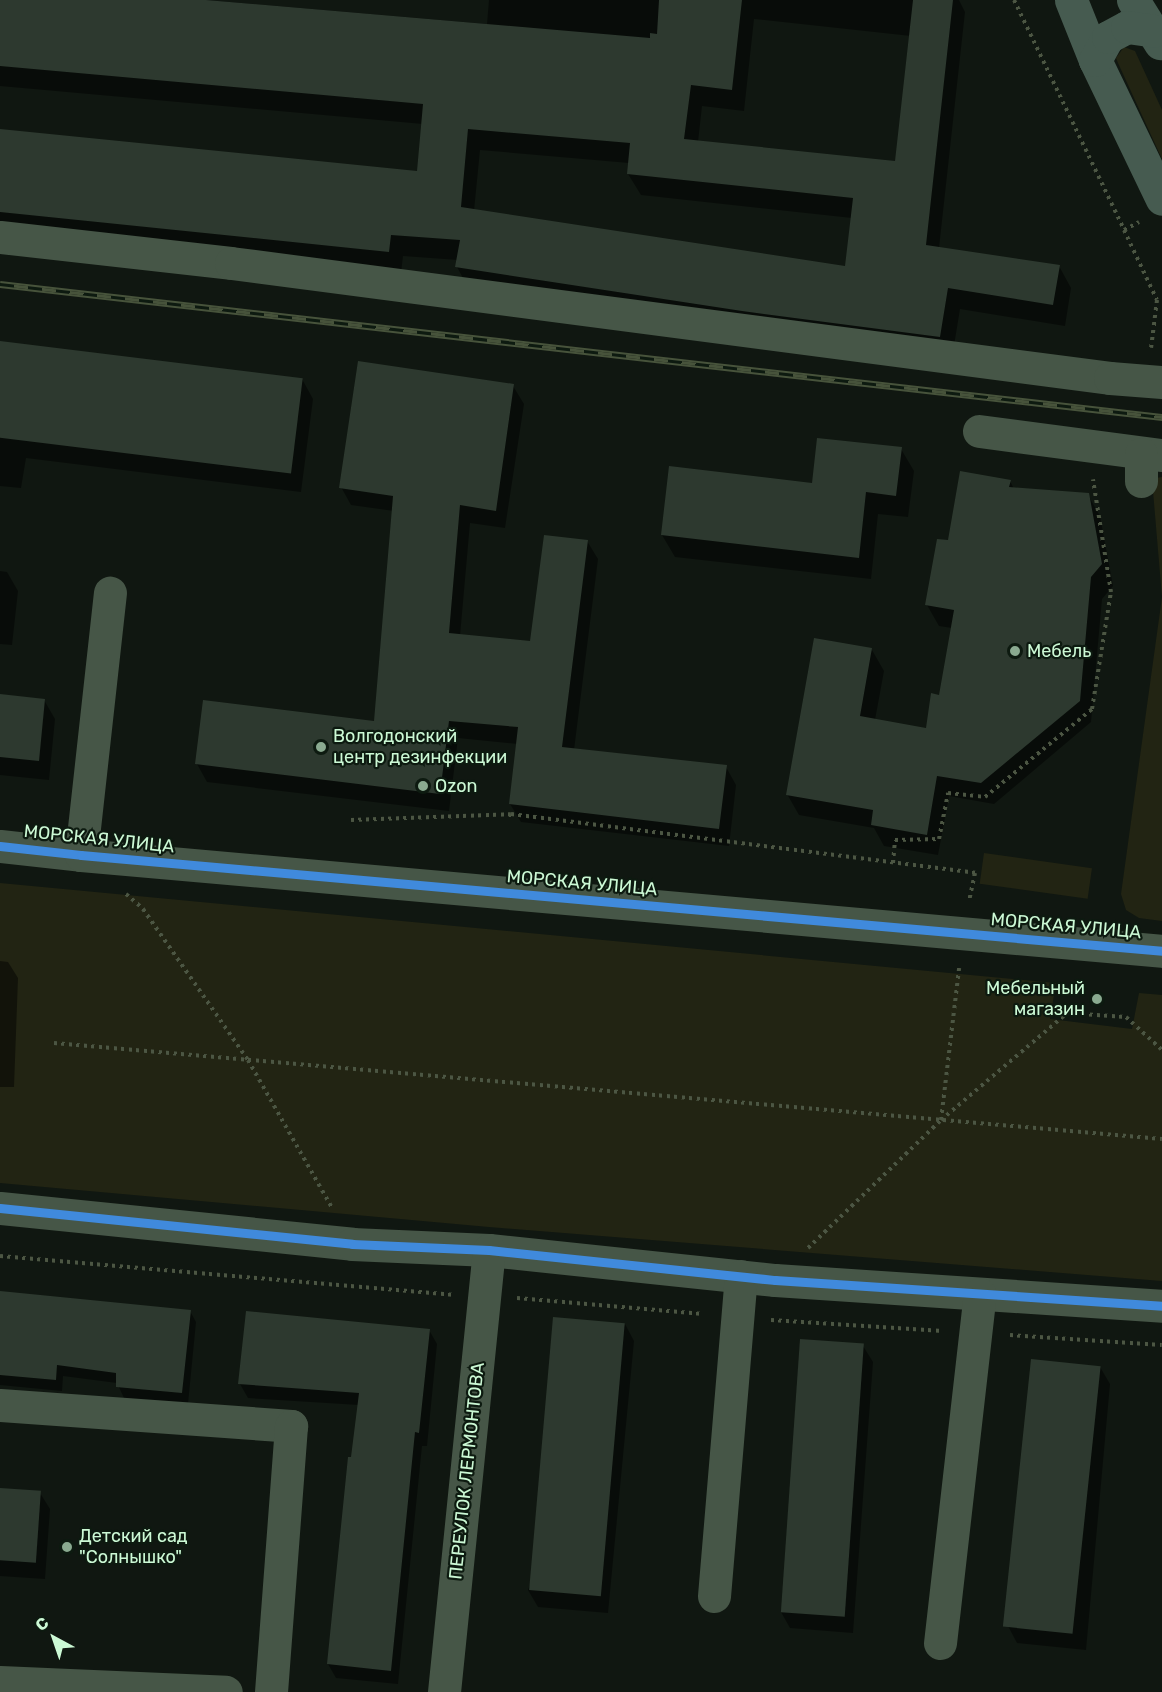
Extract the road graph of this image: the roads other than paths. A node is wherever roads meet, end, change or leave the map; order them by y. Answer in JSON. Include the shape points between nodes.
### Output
{"nodes":[{"id":1,"x":1071,"y":0,"type":"edge"},
{"id":2,"x":1133,"y":0,"type":"edge"},
{"id":3,"x":1158,"y":39,"type":"edge"},
{"id":4,"x":1095,"y":60,"type":"junction"},
{"id":5,"x":1152,"y":210,"type":"edge"},
{"id":6,"x":0,"y":237,"type":"edge"},
{"id":7,"x":1154,"y":381,"type":"edge"},
{"id":8,"x":979,"y":431,"type":"dead end"},
{"id":9,"x":1148,"y":464,"type":"edge"},
{"id":10,"x":110,"y":593,"type":"dead end"},
{"id":11,"x":0,"y":846,"type":"edge"},
{"id":12,"x":81,"y":855,"type":"junction"},
{"id":13,"x":1162,"y":951,"type":"edge"},
{"id":14,"x":0,"y":1208,"type":"edge"},
{"id":15,"x":489,"y":1250,"type":"junction"},
{"id":16,"x":741,"y":1276,"type":"junction"},
{"id":17,"x":980,"y":1294,"type":"junction"},
{"id":18,"x":1162,"y":1306,"type":"edge"},
{"id":19,"x":0,"y":1405,"type":"edge"},
{"id":20,"x":714,"y":1596,"type":"dead end"},
{"id":21,"x":940,"y":1643,"type":"dead end"},
{"id":22,"x":0,"y":1682,"type":"edge"},
{"id":23,"x":126,"y":1690,"type":"edge"},
{"id":24,"x":226,"y":1692,"type":"edge"},
{"id":25,"x":271,"y":1692,"type":"edge"},
{"id":26,"x":444,"y":1692,"type":"edge"}],
"edges":[{"from":1,"to":4,"type":"main road"},
{"from":2,"to":3,"type":"main road"},
{"from":3,"to":4,"type":"main road","via":[[1127,27],[1108,37]]},
{"from":4,"to":5,"type":"main road"},
{"from":6,"to":7,"type":"street"},
{"from":8,"to":9,"type":"street"},
{"from":10,"to":12,"type":"street"},
{"from":11,"to":12,"type":"street","name":"МОРСКАЯ УЛИЦА"},
{"from":12,"to":13,"type":"street","name":"МОРСКАЯ УЛИЦА"},
{"from":14,"to":15,"type":"street","via":[[352,1244]]},
{"from":15,"to":16,"type":"street"},
{"from":15,"to":26,"type":"street","name":"ПЕРЕУЛОК ЛЕРМОНТОВА"},
{"from":16,"to":17,"type":"street"},
{"from":16,"to":20,"type":"street"},
{"from":17,"to":18,"type":"street"},
{"from":17,"to":21,"type":"street"},
{"from":19,"to":25,"type":"street","via":[[291,1426]]},
{"from":22,"to":23,"type":"street"},
{"from":23,"to":24,"type":"street"}]}
